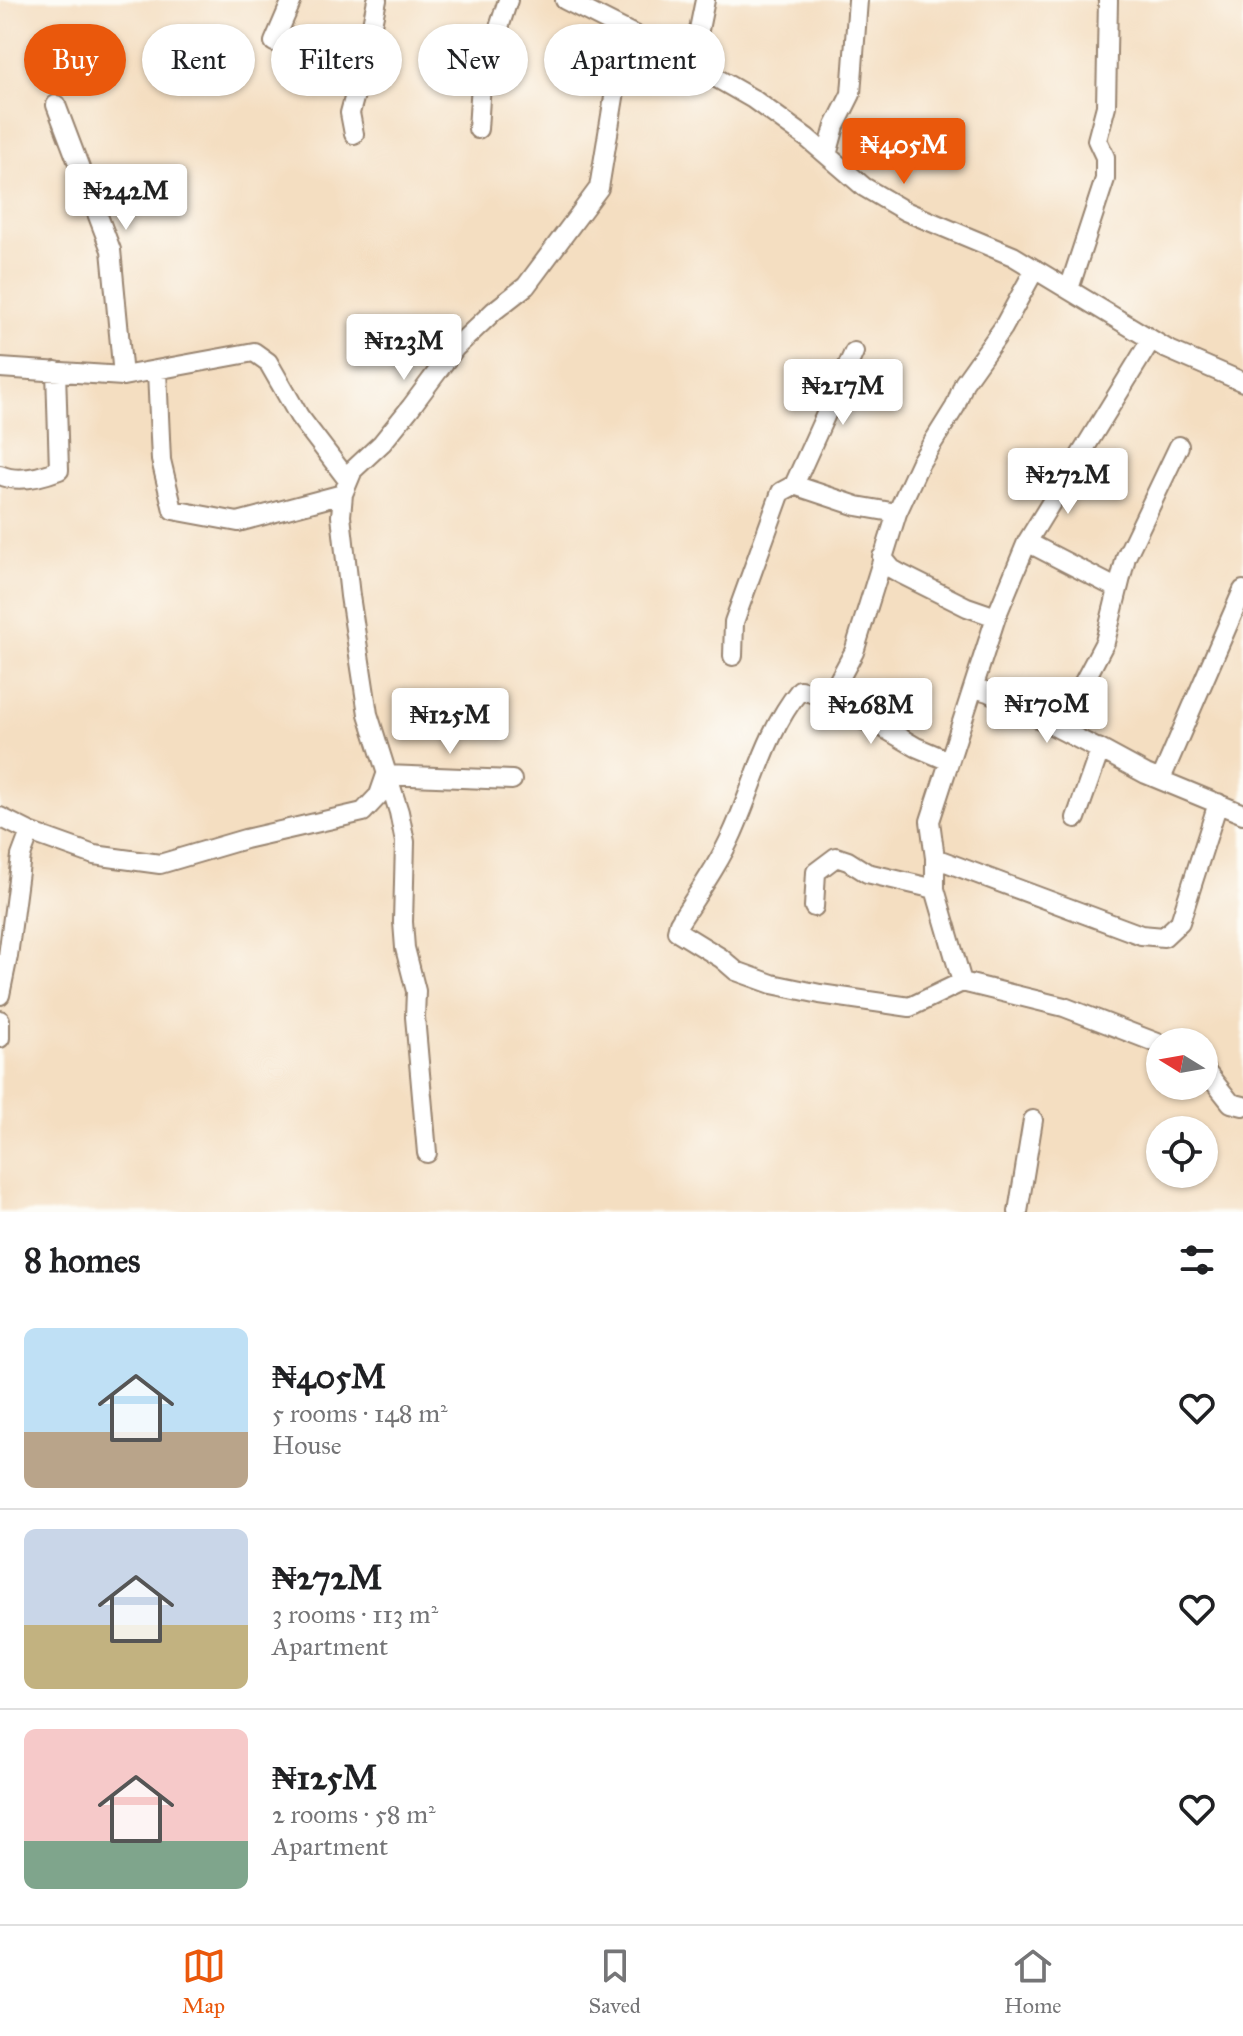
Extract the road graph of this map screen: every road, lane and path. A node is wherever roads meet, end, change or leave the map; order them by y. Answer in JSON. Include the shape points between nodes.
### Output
{"nodes":[{"id":1,"x":292,"y":0,"type":"edge"},
{"id":2,"x":377,"y":0,"type":"edge"},
{"id":3,"x":508,"y":0,"type":"edge"},
{"id":4,"x":565,"y":0,"type":"edge"},
{"id":5,"x":705,"y":0,"type":"edge"},
{"id":6,"x":858,"y":0,"type":"edge"},
{"id":7,"x":1108,"y":0,"type":"edge"},
{"id":8,"x":282,"y":24,"type":"edge"},
{"id":9,"x":613,"y":24,"type":"edge"},
{"id":10,"x":700,"y":24,"type":"edge"},
{"id":11,"x":725,"y":83,"type":"edge"},
{"id":12,"x":614,"y":96,"type":"edge"},
{"id":13,"x":56,"y":105,"type":"dead end"},
{"id":14,"x":478,"y":129,"type":"dead end"},
{"id":15,"x":354,"y":134,"type":"dead end"},
{"id":16,"x":827,"y":155,"type":"junction"},
{"id":17,"x":1035,"y":269,"type":"junction"},
{"id":18,"x":1069,"y":289,"type":"junction"},
{"id":19,"x":1151,"y":340,"type":"junction"},
{"id":20,"x":854,"y":352,"type":"dead end"},
{"id":21,"x":0,"y":368,"type":"edge"},
{"id":22,"x":56,"y":371,"type":"junction"},
{"id":23,"x":157,"y":371,"type":"junction"},
{"id":24,"x":123,"y":376,"type":"junction"},
{"id":25,"x":1243,"y":382,"type":"edge"},
{"id":26,"x":1179,"y":446,"type":"dead end"},
{"id":27,"x":0,"y":475,"type":"edge"},
{"id":28,"x":794,"y":485,"type":"junction"},
{"id":29,"x":345,"y":487,"type":"junction"},
{"id":30,"x":897,"y":513,"type":"junction"},
{"id":31,"x":1027,"y":542,"type":"junction"},
{"id":32,"x":882,"y":557,"type":"junction"},
{"id":33,"x":1118,"y":589,"type":"junction"},
{"id":34,"x":1243,"y":590,"type":"edge"},
{"id":35,"x":996,"y":617,"type":"junction"},
{"id":36,"x":733,"y":656,"type":"dead end"},
{"id":37,"x":974,"y":688,"type":"junction"},
{"id":38,"x":833,"y":691,"type":"junction"},
{"id":39,"x":1063,"y":729,"type":"junction"},
{"id":40,"x":1098,"y":748,"type":"junction"},
{"id":41,"x":949,"y":761,"type":"junction"},
{"id":42,"x":386,"y":775,"type":"junction"},
{"id":43,"x":1161,"y":779,"type":"junction"},
{"id":44,"x":512,"y":780,"type":"dead end"},
{"id":45,"x":1218,"y":803,"type":"junction"},
{"id":46,"x":1243,"y":814,"type":"edge"},
{"id":47,"x":0,"y":817,"type":"edge"},
{"id":48,"x":1076,"y":818,"type":"dead end"},
{"id":49,"x":30,"y":832,"type":"junction"},
{"id":50,"x":935,"y":858,"type":"junction"},
{"id":51,"x":935,"y":889,"type":"junction"},
{"id":52,"x":814,"y":907,"type":"dead end"},
{"id":53,"x":962,"y":982,"type":"junction"},
{"id":54,"x":0,"y":995,"type":"edge"},
{"id":55,"x":0,"y":1020,"type":"edge"},
{"id":56,"x":0,"y":1038,"type":"edge"},
{"id":57,"x":1146,"y":1039,"type":"edge"},
{"id":58,"x":1218,"y":1087,"type":"edge"},
{"id":59,"x":1243,"y":1106,"type":"edge"},
{"id":60,"x":1033,"y":1120,"type":"dead end"},
{"id":61,"x":427,"y":1153,"type":"dead end"},
{"id":62,"x":1018,"y":1212,"type":"edge"}],
"edges":[{"from":1,"to":8,"type":"street"},
{"from":2,"to":15,"type":"street","via":[[350,113]]},
{"from":3,"to":14,"type":"street","via":[[481,83]]},
{"from":4,"to":9,"type":"street"},
{"from":5,"to":10,"type":"street"},
{"from":6,"to":16,"type":"street","via":[[851,94]]},
{"from":7,"to":18,"type":"street","via":[[1106,106],[1097,140],[1105,157],[1105,179]]},
{"from":11,"to":16,"type":"street"},
{"from":12,"to":29,"type":"street","via":[[599,188],[526,286],[455,348]]},
{"from":13,"to":24,"type":"street","via":[[111,250]]},
{"from":16,"to":17,"type":"street","via":[[864,187],[905,211]]},
{"from":17,"to":18,"type":"street"},
{"from":17,"to":30,"type":"street","via":[[1003,328],[964,383]]},
{"from":18,"to":19,"type":"street"},
{"from":19,"to":25,"type":"street"},
{"from":19,"to":31,"type":"street"},
{"from":20,"to":28,"type":"street"},
{"from":21,"to":22,"type":"street"},
{"from":22,"to":24,"type":"street"},
{"from":22,"to":27,"type":"street","via":[[59,470],[41,477]]},
{"from":23,"to":24,"type":"street"},
{"from":23,"to":29,"type":"street","via":[[254,352],[261,355]]},
{"from":23,"to":29,"type":"street","via":[[161,460],[173,510],[238,522]]},
{"from":26,"to":33,"type":"street","via":[[1126,557]]},
{"from":28,"to":30,"type":"street"},
{"from":28,"to":36,"type":"street","via":[[781,492],[775,504],[734,622]]},
{"from":29,"to":42,"type":"street","via":[[341,516],[357,640],[368,714]]},
{"from":30,"to":32,"type":"street"},
{"from":31,"to":33,"type":"street"},
{"from":31,"to":35,"type":"street"},
{"from":32,"to":35,"type":"street","via":[[901,574]]},
{"from":32,"to":38,"type":"street","via":[[854,652]]},
{"from":33,"to":39,"type":"street","via":[[1105,642]]},
{"from":34,"to":43,"type":"street"},
{"from":35,"to":37,"type":"street"},
{"from":37,"to":39,"type":"street"},
{"from":37,"to":41,"type":"street"},
{"from":38,"to":41,"type":"street","via":[[855,717]]},
{"from":38,"to":53,"type":"street","via":[[824,696],[800,690],[788,705],[733,834],[677,931],[736,971],[820,994],[910,1007]]},
{"from":39,"to":40,"type":"street"},
{"from":40,"to":43,"type":"street"},
{"from":40,"to":48,"type":"street"},
{"from":41,"to":50,"type":"street","via":[[930,821]]},
{"from":42,"to":44,"type":"street"},
{"from":42,"to":49,"type":"street","via":[[379,795],[363,812],[160,864],[94,855]]},
{"from":42,"to":61,"type":"street","via":[[405,842],[403,922],[416,991]]},
{"from":43,"to":45,"type":"street"},
{"from":45,"to":46,"type":"street"},
{"from":45,"to":50,"type":"street","via":[[1180,922],[1164,937],[1141,935]]},
{"from":47,"to":49,"type":"street"},
{"from":49,"to":54,"type":"street","via":[[21,856]]},
{"from":50,"to":51,"type":"street"},
{"from":51,"to":52,"type":"street","via":[[867,873],[836,857],[816,872]]},
{"from":51,"to":53,"type":"street"},
{"from":53,"to":57,"type":"street","via":[[1064,1007]]},
{"from":55,"to":56,"type":"street"},
{"from":58,"to":59,"type":"street","via":[[1231,1103]]},
{"from":60,"to":62,"type":"street"}]}
